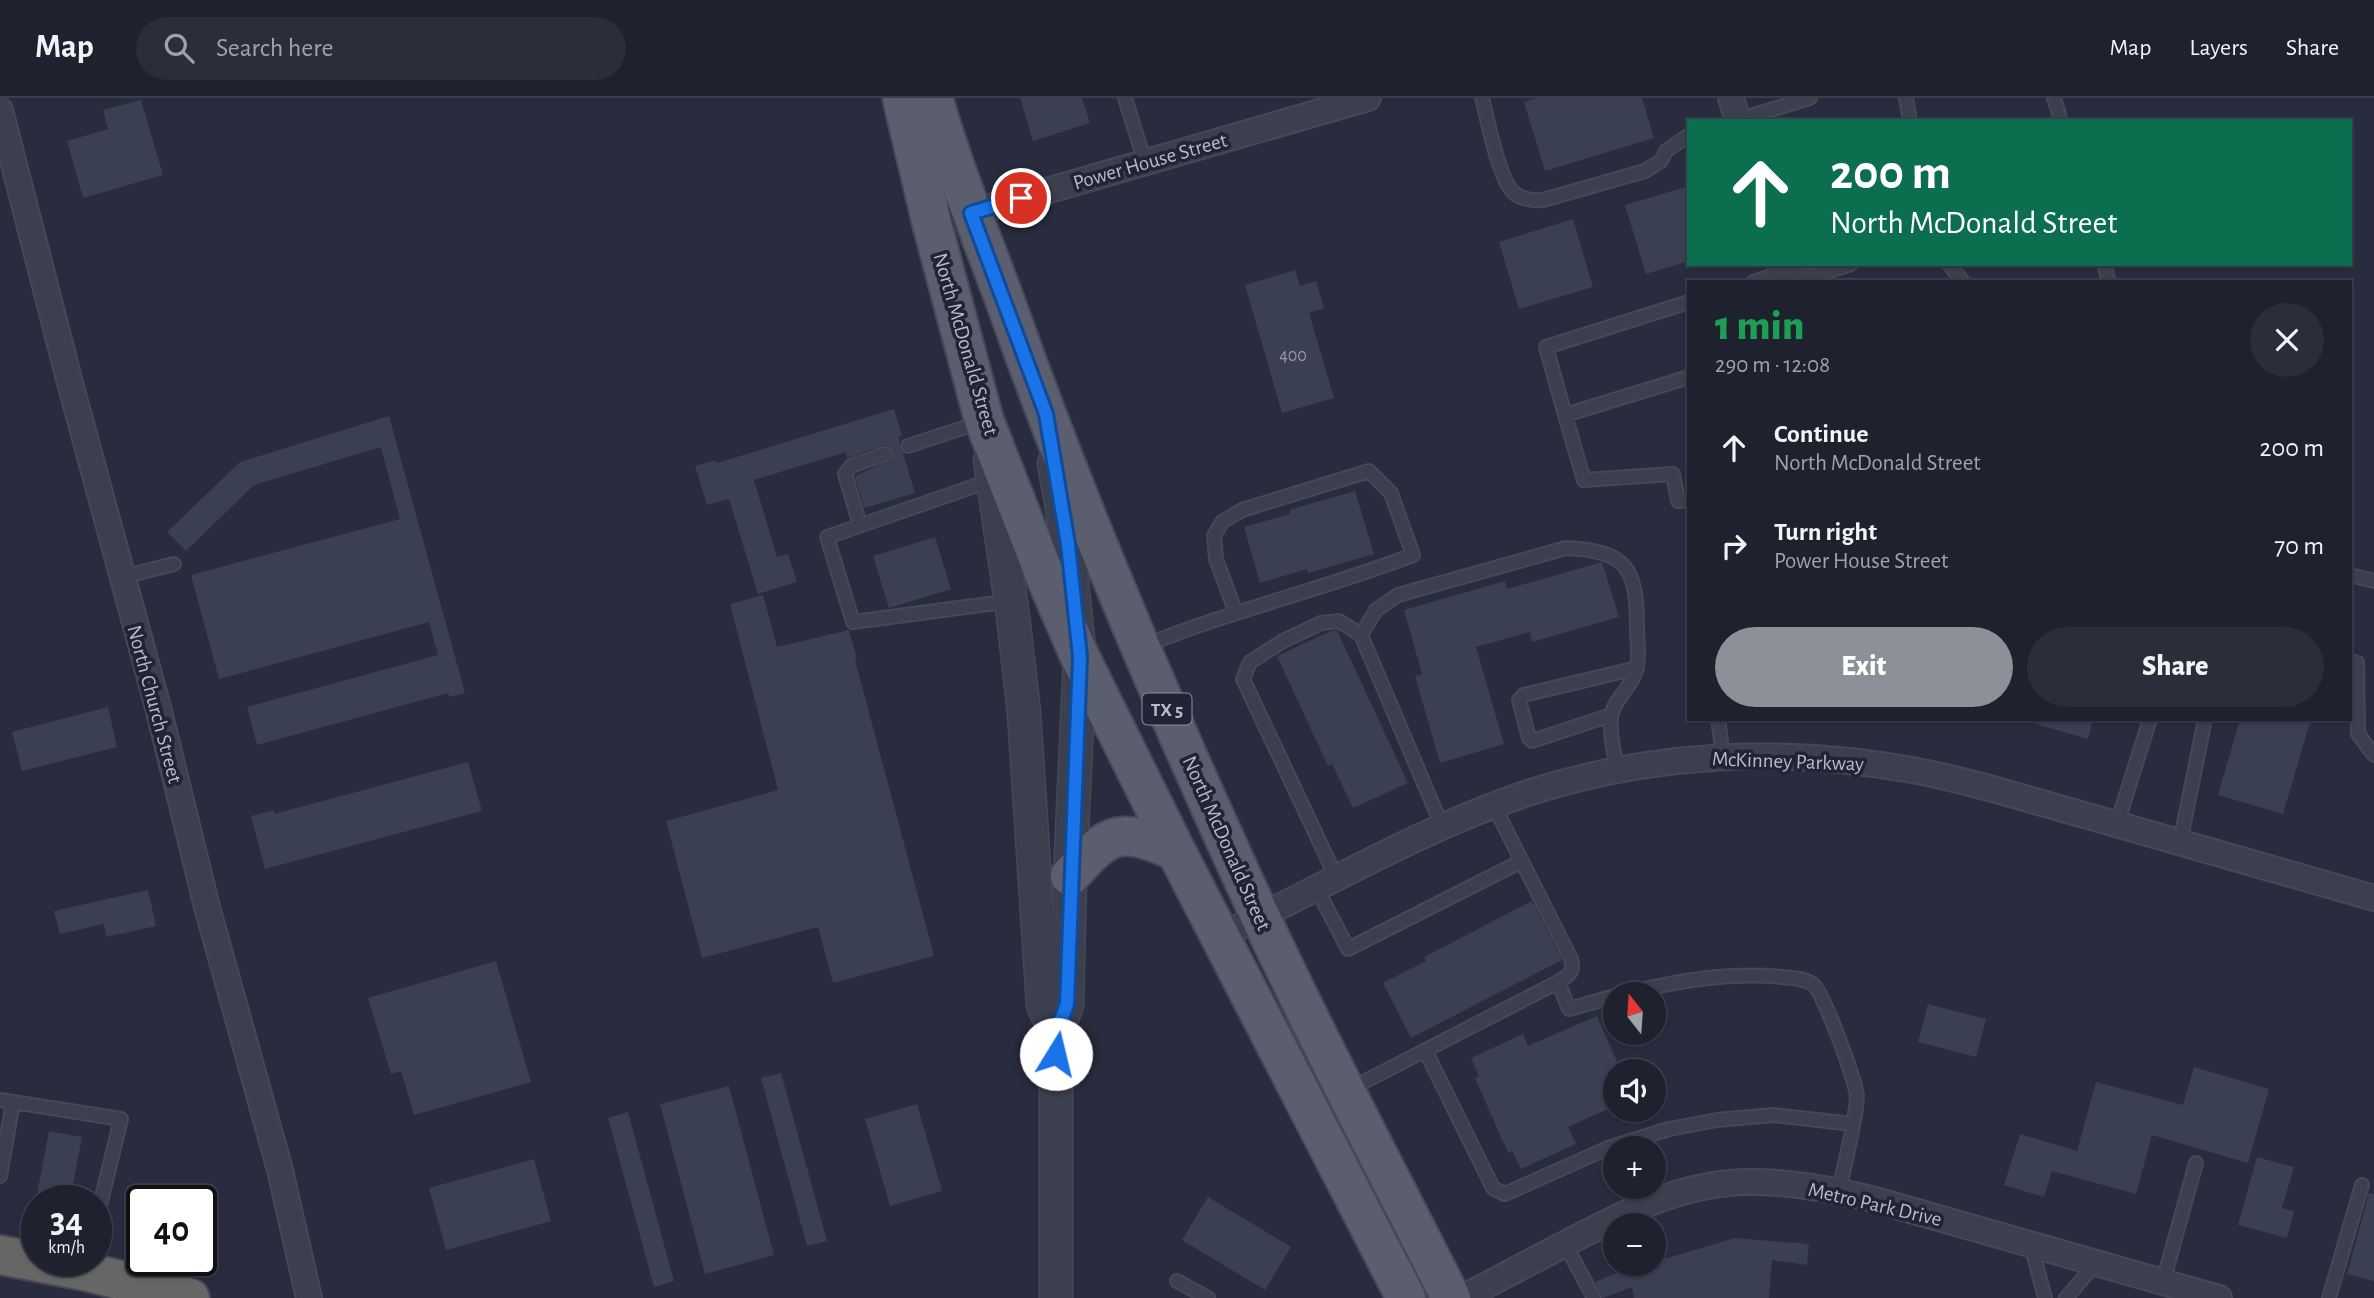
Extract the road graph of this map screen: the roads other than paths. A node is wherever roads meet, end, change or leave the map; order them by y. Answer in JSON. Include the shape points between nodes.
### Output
{"nodes":[{"id":1,"x":902,"y":98,"type":"edge"},
{"id":2,"x":933,"y":98,"type":"edge"},
{"id":3,"x":1125,"y":98,"type":"edge"},
{"id":4,"x":1368,"y":98,"type":"edge"},
{"id":5,"x":1482,"y":98,"type":"edge"},
{"id":6,"x":1810,"y":98,"type":"edge"},
{"id":7,"x":1906,"y":98,"type":"edge"},
{"id":8,"x":2054,"y":98,"type":"edge"},
{"id":9,"x":1330,"y":103,"type":"edge"},
{"id":10,"x":0,"y":110,"type":"edge"},
{"id":11,"x":1735,"y":115,"type":"edge"},
{"id":12,"x":1910,"y":119,"type":"edge"},
{"id":13,"x":2060,"y":119,"type":"edge"},
{"id":14,"x":1687,"y":136,"type":"edge"},
{"id":15,"x":1145,"y":162,"type":"junction"},
{"id":16,"x":971,"y":213,"type":"junction"},
{"id":17,"x":932,"y":224,"type":"junction"},
{"id":18,"x":1845,"y":266,"type":"edge"},
{"id":19,"x":1951,"y":266,"type":"edge"},
{"id":20,"x":1783,"y":273,"type":"edge"},
{"id":21,"x":1760,"y":280,"type":"edge"},
{"id":22,"x":1961,"y":280,"type":"edge"},
{"id":23,"x":1687,"y":303,"type":"edge"},
{"id":24,"x":1687,"y":378,"type":"edge"},
{"id":25,"x":1046,"y":414,"type":"junction"},
{"id":26,"x":1565,"y":415,"type":"junction"},
{"id":27,"x":984,"y":420,"type":"junction"},
{"id":28,"x":908,"y":446,"type":"dead end"},
{"id":29,"x":885,"y":454,"type":"dead end"},
{"id":30,"x":992,"y":480,"type":"junction"},
{"id":31,"x":1687,"y":500,"type":"edge"},
{"id":32,"x":860,"y":525,"type":"junction"},
{"id":33,"x":174,"y":564,"type":"dead end"},
{"id":34,"x":2352,"y":576,"type":"edge"},
{"id":35,"x":122,"y":577,"type":"junction"},
{"id":36,"x":2374,"y":582,"type":"edge"},
{"id":37,"x":1011,"y":601,"type":"junction"},
{"id":38,"x":1236,"y":613,"type":"junction"},
{"id":39,"x":1361,"y":635,"type":"junction"},
{"id":40,"x":1141,"y":647,"type":"junction"},
{"id":41,"x":1080,"y":657,"type":"junction"},
{"id":42,"x":2352,"y":661,"type":"edge"},
{"id":43,"x":1637,"y":668,"type":"junction"},
{"id":44,"x":1611,"y":715,"type":"junction"},
{"id":45,"x":1718,"y":721,"type":"edge"},
{"id":46,"x":2149,"y":721,"type":"edge"},
{"id":47,"x":2205,"y":721,"type":"edge"},
{"id":48,"x":2374,"y":755,"type":"edge"},
{"id":49,"x":1723,"y":757,"type":"junction"},
{"id":50,"x":1617,"y":771,"type":"junction"},
{"id":51,"x":1494,"y":806,"type":"junction"},
{"id":52,"x":2117,"y":824,"type":"junction"},
{"id":53,"x":1442,"y":827,"type":"junction"},
{"id":54,"x":2180,"y":843,"type":"junction"},
{"id":55,"x":1176,"y":850,"type":"junction"},
{"id":56,"x":1522,"y":861,"type":"junction"},
{"id":57,"x":1070,"y":876,"type":"junction"},
{"id":58,"x":1327,"y":884,"type":"junction"},
{"id":59,"x":2374,"y":898,"type":"edge"},
{"id":60,"x":1260,"y":917,"type":"junction"},
{"id":61,"x":1220,"y":936,"type":"junction"},
{"id":62,"x":1558,"y":982,"type":"junction"},
{"id":63,"x":1666,"y":984,"type":"edge"},
{"id":64,"x":1603,"y":999,"type":"edge"},
{"id":65,"x":1056,"y":1034,"type":"junction"},
{"id":66,"x":1425,"y":1050,"type":"junction"},
{"id":67,"x":1347,"y":1091,"type":"junction"},
{"id":68,"x":7,"y":1101,"type":"edge"},
{"id":69,"x":1852,"y":1124,"type":"junction"},
{"id":70,"x":2196,"y":1163,"type":"dead end"},
{"id":71,"x":0,"y":1176,"type":"edge"},
{"id":72,"x":105,"y":1185,"type":"edge"},
{"id":73,"x":2362,"y":1185,"type":"dead end"},
{"id":74,"x":1839,"y":1191,"type":"junction"},
{"id":75,"x":1565,"y":1244,"type":"junction"},
{"id":76,"x":2031,"y":1245,"type":"junction"},
{"id":77,"x":0,"y":1255,"type":"edge"},
{"id":78,"x":21,"y":1258,"type":"edge"},
{"id":79,"x":2096,"y":1263,"type":"junction"},
{"id":80,"x":112,"y":1274,"type":"edge"},
{"id":81,"x":1177,"y":1281,"type":"dead end"},
{"id":82,"x":2163,"y":1282,"type":"junction"},
{"id":83,"x":190,"y":1298,"type":"edge"},
{"id":84,"x":309,"y":1298,"type":"edge"},
{"id":85,"x":1056,"y":1298,"type":"edge"},
{"id":86,"x":1208,"y":1298,"type":"edge"},
{"id":87,"x":1406,"y":1298,"type":"edge"},
{"id":88,"x":1451,"y":1298,"type":"edge"},
{"id":89,"x":1462,"y":1298,"type":"edge"},
{"id":90,"x":1594,"y":1298,"type":"edge"},
{"id":91,"x":2045,"y":1298,"type":"edge"},
{"id":92,"x":2066,"y":1298,"type":"edge"},
{"id":93,"x":2219,"y":1298,"type":"edge"},
{"id":94,"x":2329,"y":1298,"type":"edge"}],
"edges":[{"from":1,"to":17,"type":"main road","name":"North McDonald Street","number":"TX 5"},
{"from":2,"to":16,"type":"main road","name":"North McDonald Street","number":"TX 5"},
{"from":3,"to":15,"type":"lane"},
{"from":4,"to":9,"type":"street","name":"Power House Street"},
{"from":5,"to":14,"type":"lane","via":[[1503,175],[1514,193],[1531,201],[1644,171]]},
{"from":6,"to":11,"type":"lane"},
{"from":7,"to":12,"type":"lane"},
{"from":8,"to":13,"type":"lane"},
{"from":9,"to":15,"type":"street","name":"Power House Street"},
{"from":10,"to":35,"type":"street","name":"North Church Street"},
{"from":15,"to":16,"type":"street","name":"Power House Street"},
{"from":16,"to":17,"type":"street","name":"Power House Street"},
{"from":16,"to":25,"type":"main road","name":"North McDonald Street","number":"TX 5"},
{"from":17,"to":27,"type":"main road","name":"North McDonald Street","number":"TX 5"},
{"from":18,"to":20,"type":"lane","via":[[1815,276]]},
{"from":19,"to":22,"type":"lane"},
{"from":20,"to":21,"type":"lane"},
{"from":23,"to":26,"type":"lane","via":[[1546,347]]},
{"from":24,"to":26,"type":"lane"},
{"from":25,"to":40,"type":"main road","name":"North McDonald Street","number":"TX 5"},
{"from":25,"to":41,"type":"street","via":[[1068,544]]},
{"from":26,"to":31,"type":"lane","via":[[1584,480],[1673,474],[1678,501]]},
{"from":27,"to":28,"type":"lane"},
{"from":27,"to":30,"type":"street"},
{"from":27,"to":41,"type":"main road","name":"North McDonald Street","number":"TX 5"},
{"from":29,"to":32,"type":"lane","via":[[851,466],[845,474]]},
{"from":30,"to":32,"type":"lane"},
{"from":30,"to":37,"type":"street"},
{"from":32,"to":37,"type":"lane","via":[[827,537],[853,622]]},
{"from":33,"to":35,"type":"lane"},
{"from":34,"to":36,"type":"lane"},
{"from":35,"to":84,"type":"street","name":"North Church Street","via":[[206,907],[280,1170]]},
{"from":37,"to":65,"type":"street","via":[[1031,791],[1043,1005]]},
{"from":38,"to":38,"type":"lane","via":[[1413,555],[1391,493],[1369,471],[1242,510],[1222,522],[1214,536],[1216,559]]},
{"from":38,"to":40,"type":"lane"},
{"from":39,"to":43,"type":"lane","via":[[1376,610],[1398,596],[1566,548],[1592,549],[1611,554],[1628,569],[1637,601]]},
{"from":39,"to":53,"type":"lane"},
{"from":39,"to":58,"type":"lane","via":[[1339,621],[1321,623],[1250,662],[1243,679]]},
{"from":40,"to":60,"type":"main road","name":"North McDonald Street","number":"TX 5"},
{"from":41,"to":55,"type":"main road","name":"North McDonald Street","number":"TX 5"},
{"from":41,"to":57,"type":"street"},
{"from":42,"to":48,"type":"lane","via":[[2357,663],[2358,734]]},
{"from":43,"to":44,"type":"lane"},
{"from":43,"to":44,"type":"lane","via":[[1518,700],[1532,741]]},
{"from":44,"to":50,"type":"lane"},
{"from":45,"to":49,"type":"lane"},
{"from":46,"to":52,"type":"lane"},
{"from":47,"to":54,"type":"lane"},
{"from":49,"to":50,"type":"street","name":"McKinney Parkway"},
{"from":49,"to":52,"type":"street","name":"McKinney Parkway","via":[[1829,759],[1912,770]]},
{"from":50,"to":51,"type":"street","name":"McKinney Parkway"},
{"from":51,"to":53,"type":"street","name":"McKinney Parkway"},
{"from":51,"to":56,"type":"lane"},
{"from":52,"to":54,"type":"street","name":"McKinney Parkway"},
{"from":53,"to":58,"type":"street","name":"McKinney Parkway"},
{"from":54,"to":59,"type":"street","name":"McKinney Parkway"},
{"from":55,"to":57,"type":"main road","via":[[1138,836],[1117,837],[1094,848]]},
{"from":55,"to":61,"type":"main road","name":"North McDonald Street","number":"TX 5"},
{"from":56,"to":58,"type":"lane","via":[[1348,949]]},
{"from":56,"to":62,"type":"lane","via":[[1573,966],[1571,974]]},
{"from":57,"to":65,"type":"street","via":[[1067,1004]]},
{"from":58,"to":60,"type":"street","name":"McKinney Parkway"},
{"from":60,"to":61,"type":"street","name":"McKinney Parkway"},
{"from":60,"to":67,"type":"main road","name":"North McDonald Street","number":"TX 5"},
{"from":61,"to":87,"type":"main road","name":"North McDonald Street","number":"TX 5"},
{"from":62,"to":64,"type":"lane","via":[[1569,1009]]},
{"from":62,"to":66,"type":"lane"},
{"from":63,"to":69,"type":"lane","via":[[1753,975],[1801,979],[1815,985],[1857,1094]]},
{"from":65,"to":85,"type":"street"},
{"from":66,"to":67,"type":"lane"},
{"from":66,"to":69,"type":"lane","via":[[1493,1188],[1505,1194],[1608,1148],[1669,1129],[1774,1115]]},
{"from":67,"to":88,"type":"main road","name":"North McDonald Street","number":"TX 5"},
{"from":68,"to":71,"type":"lane"},
{"from":68,"to":72,"type":"lane","via":[[121,1119]]},
{"from":69,"to":74,"type":"lane"},
{"from":70,"to":82,"type":"lane"},
{"from":73,"to":94,"type":"lane"},
{"from":74,"to":75,"type":"street","name":"Metro Park Drive","via":[[1763,1182],[1698,1188],[1654,1200]]},
{"from":74,"to":76,"type":"street","name":"Metro Park Drive"},
{"from":75,"to":89,"type":"street","name":"Metro Park Drive"},
{"from":75,"to":90,"type":"lane"},
{"from":76,"to":79,"type":"street","name":"Metro Park Drive"},
{"from":76,"to":91,"type":"lane"},
{"from":77,"to":78,"type":"highway"},
{"from":79,"to":82,"type":"street","name":"Metro Park Drive"},
{"from":79,"to":92,"type":"lane"},
{"from":80,"to":83,"type":"highway"},
{"from":81,"to":86,"type":"lane"},
{"from":82,"to":93,"type":"street","name":"Metro Park Drive"}]}
